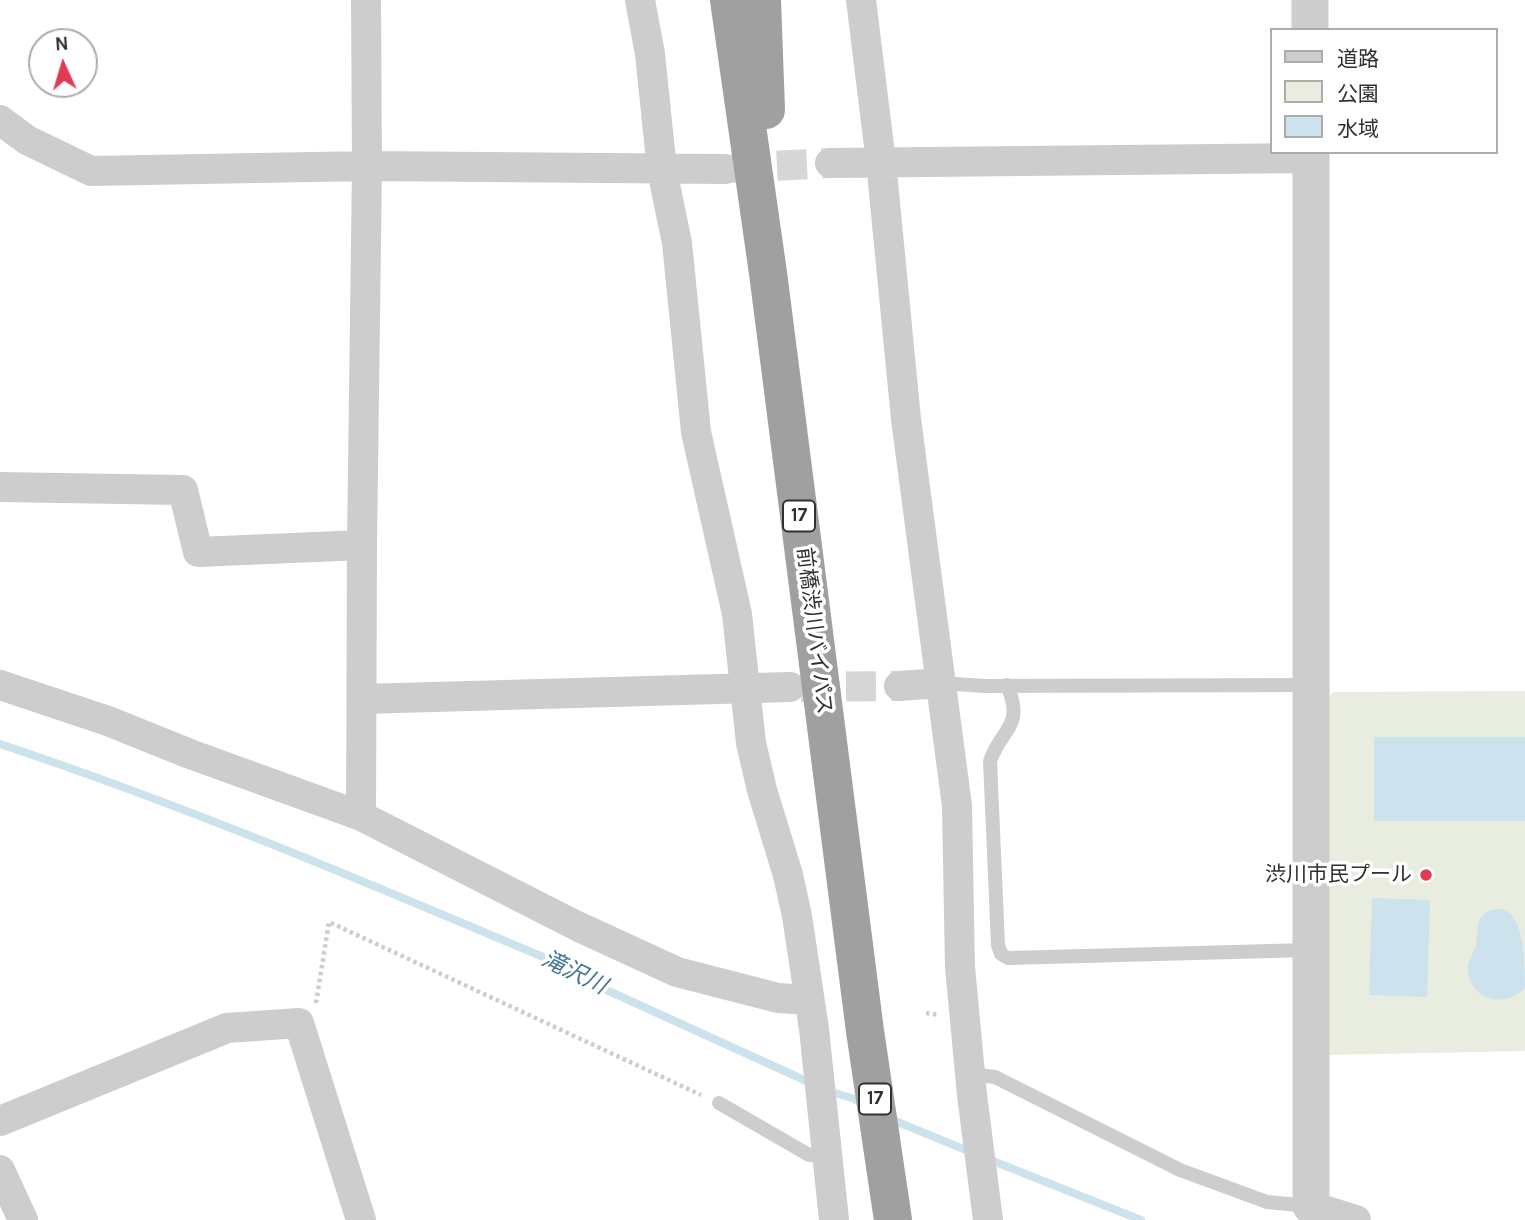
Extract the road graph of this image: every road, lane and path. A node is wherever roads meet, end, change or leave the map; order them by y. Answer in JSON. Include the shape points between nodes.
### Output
{"nodes":[{"id":1,"x":366,"y":0,"type":"edge"},
{"id":2,"x":640,"y":0,"type":"edge"},
{"id":3,"x":713,"y":0,"type":"edge"},
{"id":4,"x":729,"y":0,"type":"edge"},
{"id":5,"x":762,"y":0,"type":"edge"},
{"id":6,"x":861,"y":0,"type":"edge"},
{"id":7,"x":1310,"y":0,"type":"edge"},
{"id":8,"x":1310,"y":28,"type":"edge"},
{"id":9,"x":737,"y":61,"type":"junction"},
{"id":10,"x":0,"y":120,"type":"edge"},
{"id":11,"x":1311,"y":155,"type":"edge"},
{"id":12,"x":881,"y":162,"type":"junction"},
{"id":13,"x":830,"y":163,"type":"tunnel mouth"},
{"id":14,"x":367,"y":166,"type":"junction"},
{"id":15,"x":725,"y":169,"type":"tunnel mouth"},
{"id":16,"x":662,"y":170,"type":"junction"},
{"id":17,"x":768,"y":274,"type":"junction"},
{"id":18,"x":0,"y":487,"type":"edge"},
{"id":19,"x":362,"y":545,"type":"junction"},
{"id":20,"x":941,"y":684,"type":"junction"},
{"id":21,"x":0,"y":685,"type":"edge"},
{"id":22,"x":1007,"y":685,"type":"junction"},
{"id":23,"x":1312,"y":685,"type":"junction"},
{"id":24,"x":898,"y":686,"type":"tunnel mouth"},
{"id":25,"x":790,"y":687,"type":"tunnel mouth"},
{"id":26,"x":744,"y":689,"type":"junction"},
{"id":27,"x":362,"y":699,"type":"junction"},
{"id":28,"x":362,"y":816,"type":"junction"},
{"id":29,"x":1312,"y":950,"type":"junction"},
{"id":30,"x":812,"y":1015,"type":"junction"},
{"id":31,"x":299,"y":1023,"type":"junction"},
{"id":32,"x":971,"y":1084,"type":"junction"},
{"id":33,"x":719,"y":1103,"type":"joint"},
{"id":34,"x":0,"y":1121,"type":"edge"},
{"id":35,"x":827,"y":1149,"type":"junction"},
{"id":36,"x":0,"y":1170,"type":"edge"},
{"id":37,"x":1311,"y":1206,"type":"junction"},
{"id":38,"x":986,"y":1212,"type":"edge"},
{"id":39,"x":23,"y":1220,"type":"edge"},
{"id":40,"x":361,"y":1220,"type":"edge"},
{"id":41,"x":834,"y":1220,"type":"edge"},
{"id":42,"x":893,"y":1220,"type":"edge"},
{"id":43,"x":1356,"y":1220,"type":"edge"}],
"edges":[{"from":1,"to":14,"type":"street"},
{"from":2,"to":16,"type":"street"},
{"from":3,"to":9,"type":"highway","number":"17"},
{"from":4,"to":9,"type":"highway","name":"前橋渋川バイパス","number":"17"},
{"from":5,"to":17,"type":"highway","number":"17"},
{"from":6,"to":12,"type":"street"},
{"from":7,"to":8,"type":"street"},
{"from":9,"to":17,"type":"highway","name":"前橋渋川バイパス","number":"17"},
{"from":10,"to":14,"type":"street","via":[[27,140],[91,170]]},
{"from":11,"to":12,"type":"street"},
{"from":11,"to":23,"type":"street"},
{"from":12,"to":13,"type":"street"},
{"from":12,"to":20,"type":"street","via":[[906,419]]},
{"from":14,"to":16,"type":"street"},
{"from":14,"to":19,"type":"street"},
{"from":15,"to":16,"type":"street"},
{"from":16,"to":26,"type":"street","via":[[677,243],[696,432],[737,614]]},
{"from":17,"to":42,"type":"highway","name":"前橋渋川バイパス","number":"17"},
{"from":18,"to":19,"type":"street","via":[[183,490],[198,552]]},
{"from":19,"to":27,"type":"street"},
{"from":20,"to":22,"type":"lane"},
{"from":20,"to":24,"type":"street"},
{"from":20,"to":32,"type":"street","via":[[957,806],[960,967]]},
{"from":21,"to":28,"type":"street"},
{"from":22,"to":23,"type":"lane"},
{"from":22,"to":29,"type":"lane","via":[[1014,700],[1014,721],[990,761],[1001,954],[1008,958]]},
{"from":23,"to":29,"type":"street"},
{"from":25,"to":26,"type":"street"},
{"from":26,"to":27,"type":"street"},
{"from":26,"to":30,"type":"street","via":[[751,743],[797,916]]},
{"from":27,"to":28,"type":"street"},
{"from":28,"to":30,"type":"street","via":[[677,972],[778,998]]},
{"from":29,"to":37,"type":"street"},
{"from":30,"to":35,"type":"street"},
{"from":31,"to":33,"type":"path","via":[[315,1012],[329,922]]},
{"from":31,"to":34,"type":"street","via":[[227,1028]]},
{"from":31,"to":40,"type":"street"},
{"from":32,"to":37,"type":"lane","via":[[995,1077],[1180,1170],[1267,1202]]},
{"from":32,"to":38,"type":"street"},
{"from":33,"to":35,"type":"lane","via":[[809,1155]]},
{"from":35,"to":41,"type":"street"},
{"from":36,"to":39,"type":"street"},
{"from":37,"to":43,"type":"street"}]}
